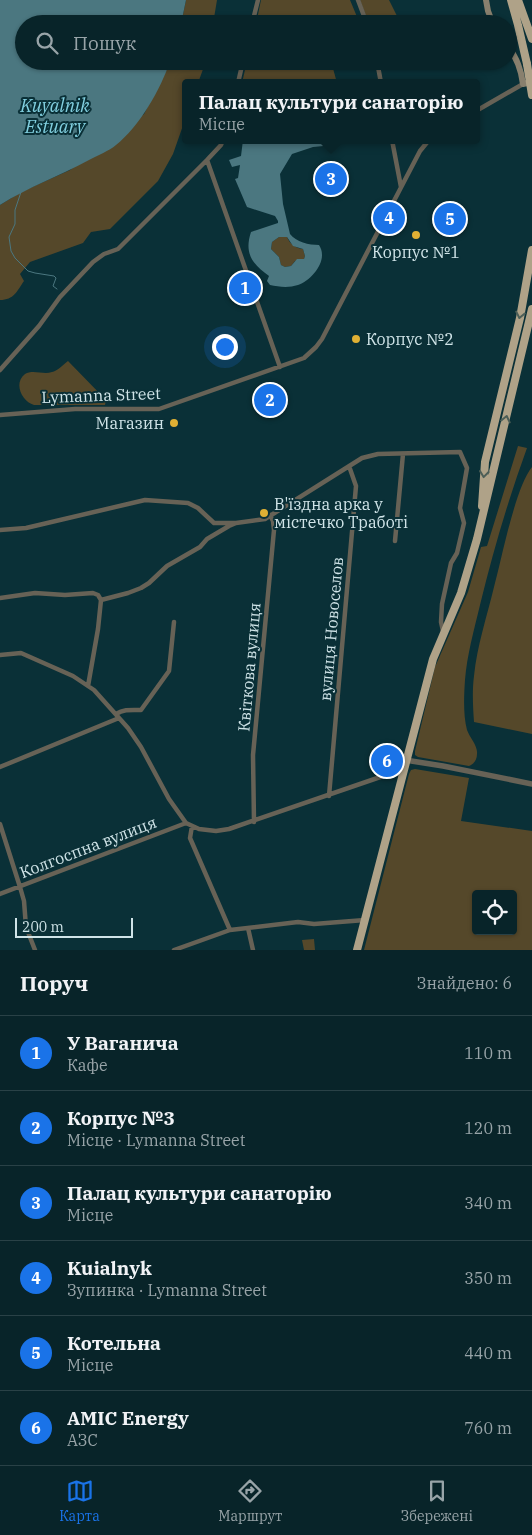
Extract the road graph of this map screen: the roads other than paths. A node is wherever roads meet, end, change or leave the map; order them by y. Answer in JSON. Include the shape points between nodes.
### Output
{"nodes":[{"id":1,"x":258,"y":0,"type":"edge"},
{"id":2,"x":358,"y":0,"type":"edge"},
{"id":3,"x":486,"y":0,"type":"edge"},
{"id":4,"x":511,"y":0,"type":"edge"},
{"id":5,"x":520,"y":0,"type":"edge"},
{"id":6,"x":254,"y":15,"type":"edge"},
{"id":7,"x":364,"y":15,"type":"edge"},
{"id":8,"x":490,"y":15,"type":"edge"},
{"id":9,"x":515,"y":15,"type":"edge"},
{"id":10,"x":517,"y":21,"type":"edge"},
{"id":11,"x":532,"y":39,"type":"edge"},
{"id":12,"x":517,"y":58,"type":"edge"},
{"id":13,"x":532,"y":82,"type":"edge"},
{"id":14,"x":523,"y":84,"type":"junction"},
{"id":15,"x":532,"y":97,"type":"edge"},
{"id":16,"x":480,"y":109,"type":"edge"},
{"id":17,"x":222,"y":144,"type":"edge"},
{"id":18,"x":393,"y":144,"type":"edge"},
{"id":19,"x":426,"y":144,"type":"edge"},
{"id":20,"x":207,"y":160,"type":"junction"},
{"id":21,"x":401,"y":187,"type":"junction"},
{"id":22,"x":532,"y":250,"type":"edge"},
{"id":23,"x":532,"y":309,"type":"edge"},
{"id":24,"x":280,"y":367,"type":"junction"},
{"id":25,"x":0,"y":370,"type":"edge"},
{"id":26,"x":0,"y":415,"type":"edge"},
{"id":27,"x":402,"y":454,"type":"junction"},
{"id":28,"x":349,"y":466,"type":"junction"},
{"id":29,"x":266,"y":516,"type":"junction"},
{"id":30,"x":482,"y":518,"type":"junction"},
{"id":31,"x":214,"y":523,"type":"junction"},
{"id":32,"x":236,"y":523,"type":"junction"},
{"id":33,"x":0,"y":530,"type":"edge"},
{"id":34,"x":215,"y":533,"type":"junction"},
{"id":35,"x":395,"y":541,"type":"dead end"},
{"id":36,"x":0,"y":598,"type":"edge"},
{"id":37,"x":101,"y":600,"type":"junction"},
{"id":38,"x":174,"y":622,"type":"dead end"},
{"id":39,"x":444,"y":632,"type":"junction"},
{"id":40,"x":0,"y":655,"type":"edge"},
{"id":41,"x":88,"y":686,"type":"junction"},
{"id":42,"x":117,"y":716,"type":"junction"},
{"id":43,"x":406,"y":760,"type":"junction"},
{"id":44,"x":0,"y":767,"type":"edge"},
{"id":45,"x":402,"y":774,"type":"junction"},
{"id":46,"x":532,"y":784,"type":"edge"},
{"id":47,"x":329,"y":796,"type":"junction"},
{"id":48,"x":254,"y":822,"type":"junction"},
{"id":49,"x":186,"y":823,"type":"junction"},
{"id":50,"x":0,"y":824,"type":"edge"},
{"id":51,"x":192,"y":826,"type":"junction"},
{"id":52,"x":20,"y":887,"type":"junction"},
{"id":53,"x":0,"y":894,"type":"edge"},
{"id":54,"x":365,"y":920,"type":"junction"},
{"id":55,"x":248,"y":928,"type":"junction"},
{"id":56,"x":230,"y":930,"type":"junction"},
{"id":57,"x":34,"y":950,"type":"edge"},
{"id":58,"x":174,"y":950,"type":"edge"},
{"id":59,"x":253,"y":950,"type":"edge"},
{"id":60,"x":357,"y":950,"type":"edge"}],
"edges":[{"from":1,"to":6,"type":"street"},
{"from":2,"to":7,"type":"street"},
{"from":3,"to":8,"type":"main road"},
{"from":4,"to":9,"type":"highway","bridge":true},
{"from":5,"to":11,"type":"highway"},
{"from":10,"to":15,"type":"highway","bridge":true},
{"from":12,"to":14,"type":"main road"},
{"from":13,"to":14,"type":"main road"},
{"from":14,"to":16,"type":"street"},
{"from":17,"to":20,"type":"street"},
{"from":18,"to":21,"type":"street"},
{"from":19,"to":21,"type":"street","name":"Lymanna Street"},
{"from":20,"to":24,"type":"street"},
{"from":20,"to":25,"type":"street","via":[[118,249],[93,262]]},
{"from":21,"to":24,"type":"street","name":"Lymanna Street","via":[[322,339],[308,355]]},
{"from":22,"to":30,"type":"highway","one_way":true,"via":[[520,318],[485,462]]},
{"from":30,"to":23,"type":"highway","one_way":true},
{"from":24,"to":26,"type":"street","name":"Lymanna Street","via":[[158,409],[75,409]]},
{"from":27,"to":28,"type":"street","via":[[378,454]]},
{"from":27,"to":35,"type":"street"},
{"from":27,"to":39,"type":"street","via":[[460,452],[467,468],[460,508],[464,523],[442,604]]},
{"from":28,"to":29,"type":"street"},
{"from":28,"to":47,"type":"street","name":"вулиця Новоселов","via":[[356,486]]},
{"from":29,"to":32,"type":"street"},
{"from":29,"to":48,"type":"street","name":"Квіткова вулиця","via":[[273,521],[274,530],[253,755]]},
{"from":30,"to":39,"type":"highway","via":[[461,592]]},
{"from":31,"to":32,"type":"street"},
{"from":31,"to":33,"type":"street","via":[[188,503],[145,500],[26,528]]},
{"from":31,"to":34,"type":"street"},
{"from":32,"to":34,"type":"street"},
{"from":34,"to":37,"type":"street","via":[[141,588]]},
{"from":36,"to":37,"type":"street","via":[[35,593],[93,593]]},
{"from":37,"to":41,"type":"street"},
{"from":38,"to":42,"type":"street","via":[[169,671],[141,710],[122,710]]},
{"from":39,"to":43,"type":"highway","via":[[433,659]]},
{"from":40,"to":41,"type":"street","via":[[21,653]]},
{"from":41,"to":42,"type":"street"},
{"from":42,"to":44,"type":"street"},
{"from":42,"to":49,"type":"street","via":[[141,747]]},
{"from":43,"to":45,"type":"highway"},
{"from":43,"to":46,"type":"street"},
{"from":45,"to":47,"type":"street","via":[[392,773]]},
{"from":45,"to":54,"type":"highway"},
{"from":47,"to":48,"type":"street"},
{"from":48,"to":51,"type":"street","via":[[216,831]]},
{"from":49,"to":51,"type":"street"},
{"from":49,"to":52,"type":"street","name":"Колгоспна вулиця"},
{"from":50,"to":52,"type":"street"},
{"from":51,"to":56,"type":"street","via":[[190,838]]},
{"from":52,"to":53,"type":"street","name":"Колгоспна вулиця"},
{"from":52,"to":57,"type":"street","via":[[26,927]]},
{"from":54,"to":55,"type":"street","via":[[298,922]]},
{"from":54,"to":60,"type":"highway"},
{"from":55,"to":56,"type":"street"},
{"from":55,"to":59,"type":"street"},
{"from":56,"to":58,"type":"street"}]}
